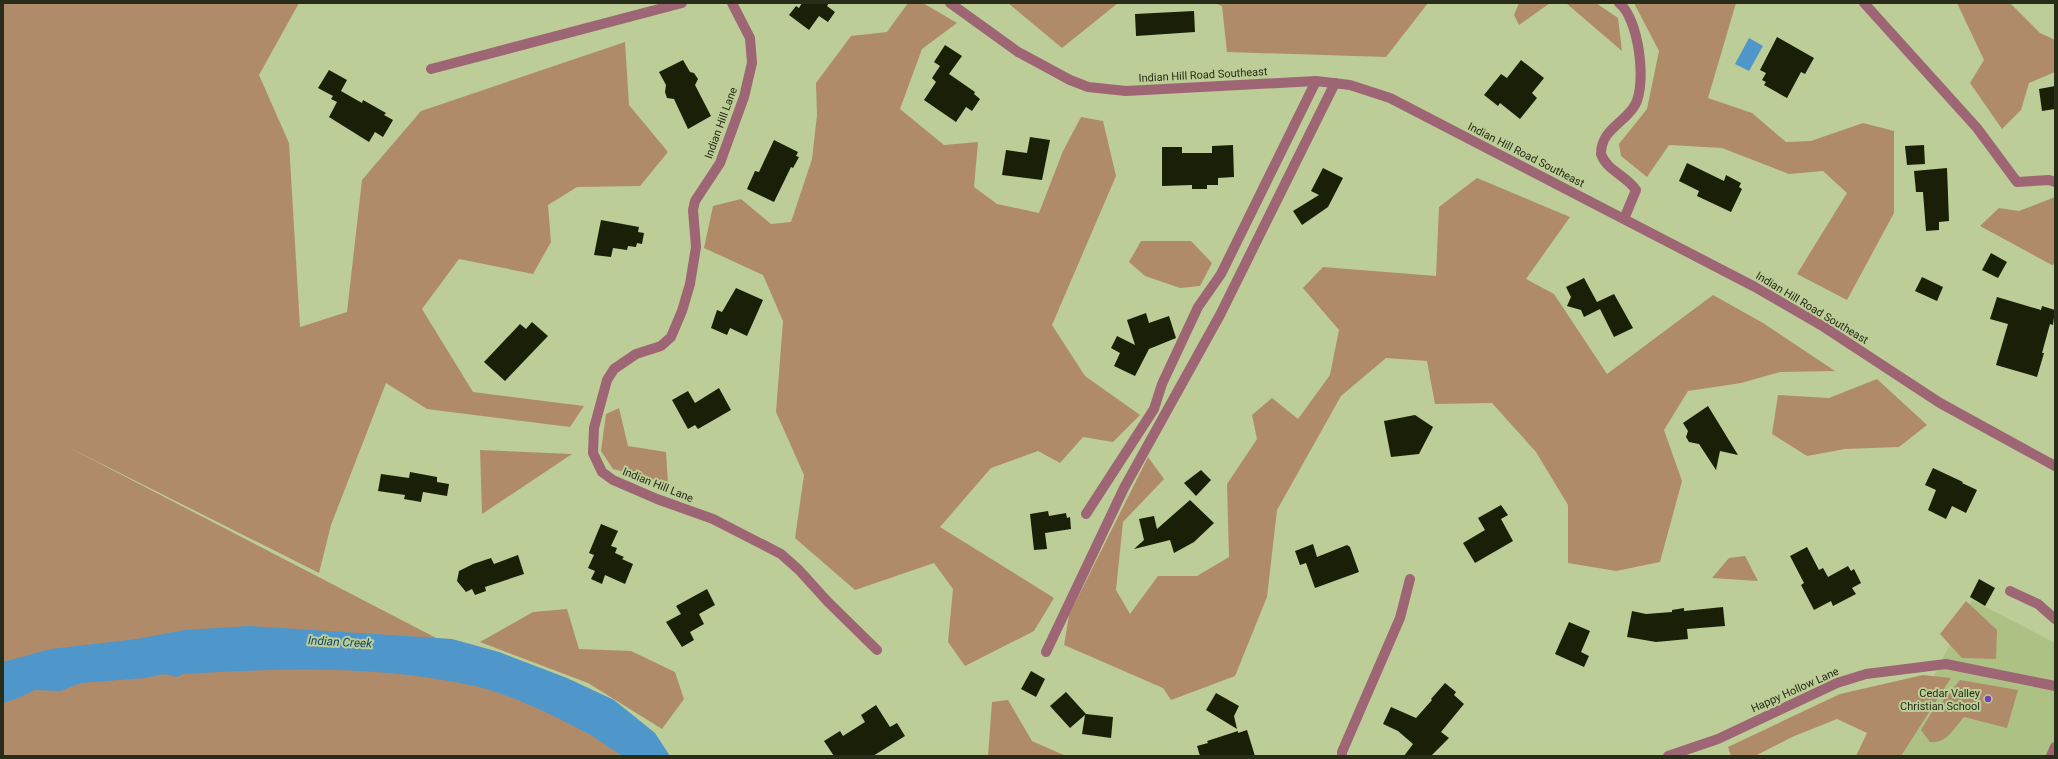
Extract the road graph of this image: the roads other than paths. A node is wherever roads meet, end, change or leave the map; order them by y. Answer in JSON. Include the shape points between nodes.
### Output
{"nodes":[{"id":1,"x":682,"y":3,"type":"edge"},
{"id":2,"x":732,"y":3,"type":"edge"},
{"id":3,"x":950,"y":3,"type":"edge"},
{"id":4,"x":1619,"y":3,"type":"edge"},
{"id":5,"x":1864,"y":3,"type":"edge"},
{"id":6,"x":431,"y":69,"type":"dead end"},
{"id":7,"x":1316,"y":81,"type":"junction"},
{"id":8,"x":1335,"y":83,"type":"junction"},
{"id":9,"x":2055,"y":182,"type":"edge"},
{"id":10,"x":1624,"y":219,"type":"junction"},
{"id":11,"x":2055,"y":466,"type":"edge"},
{"id":12,"x":1086,"y":514,"type":"dead end"},
{"id":13,"x":1410,"y":580,"type":"dead end"},
{"id":14,"x":2010,"y":591,"type":"dead end"},
{"id":15,"x":2055,"y":619,"type":"edge"},
{"id":16,"x":877,"y":650,"type":"dead end"},
{"id":17,"x":1046,"y":652,"type":"dead end"},
{"id":18,"x":2055,"y":686,"type":"edge"},
{"id":19,"x":2055,"y":747,"type":"edge"},
{"id":20,"x":1342,"y":756,"type":"edge"},
{"id":21,"x":1668,"y":756,"type":"edge"},
{"id":22,"x":2051,"y":756,"type":"edge"}],
"edges":[{"from":1,"to":6,"type":"street"},
{"from":2,"to":16,"type":"street","name":"Indian Hill Lane","via":[[750,38],[752,62],[744,97],[720,163],[695,201],[693,210],[696,247],[690,284],[682,311],[671,337],[661,346],[636,354],[614,369],[607,380],[594,428],[593,453],[602,472],[613,480],[713,519],[782,554]]},
{"from":3,"to":7,"type":"street","name":"Indian Hill Road Southeast","via":[[1018,52],[1088,87],[1126,90]]},
{"from":4,"to":10,"type":"street","via":[[1628,12],[1637,33],[1640,88],[1635,107],[1603,140],[1601,154],[1611,169],[1631,183],[1636,190]]},
{"from":5,"to":9,"type":"street","via":[[1976,128],[2018,182]]},
{"from":7,"to":8,"type":"street","name":"Indian Hill Road Southeast"},
{"from":7,"to":12,"type":"street","via":[[1221,274],[1198,307],[1162,384],[1154,409]]},
{"from":8,"to":10,"type":"street","name":"Indian Hill Road Southeast","via":[[1390,98]]},
{"from":8,"to":17,"type":"street","via":[[1220,314],[1124,488]]},
{"from":10,"to":11,"type":"street","name":"Indian Hill Road Southeast","via":[[1755,287],[1824,327],[1946,407]]},
{"from":13,"to":20,"type":"street","via":[[1400,618]]},
{"from":14,"to":15,"type":"street","via":[[2038,604]]},
{"from":18,"to":21,"type":"street","name":"Happy Hollow Lane","via":[[1946,664],[1866,674],[1837,682],[1718,739]]},
{"from":19,"to":22,"type":"street"}]}
